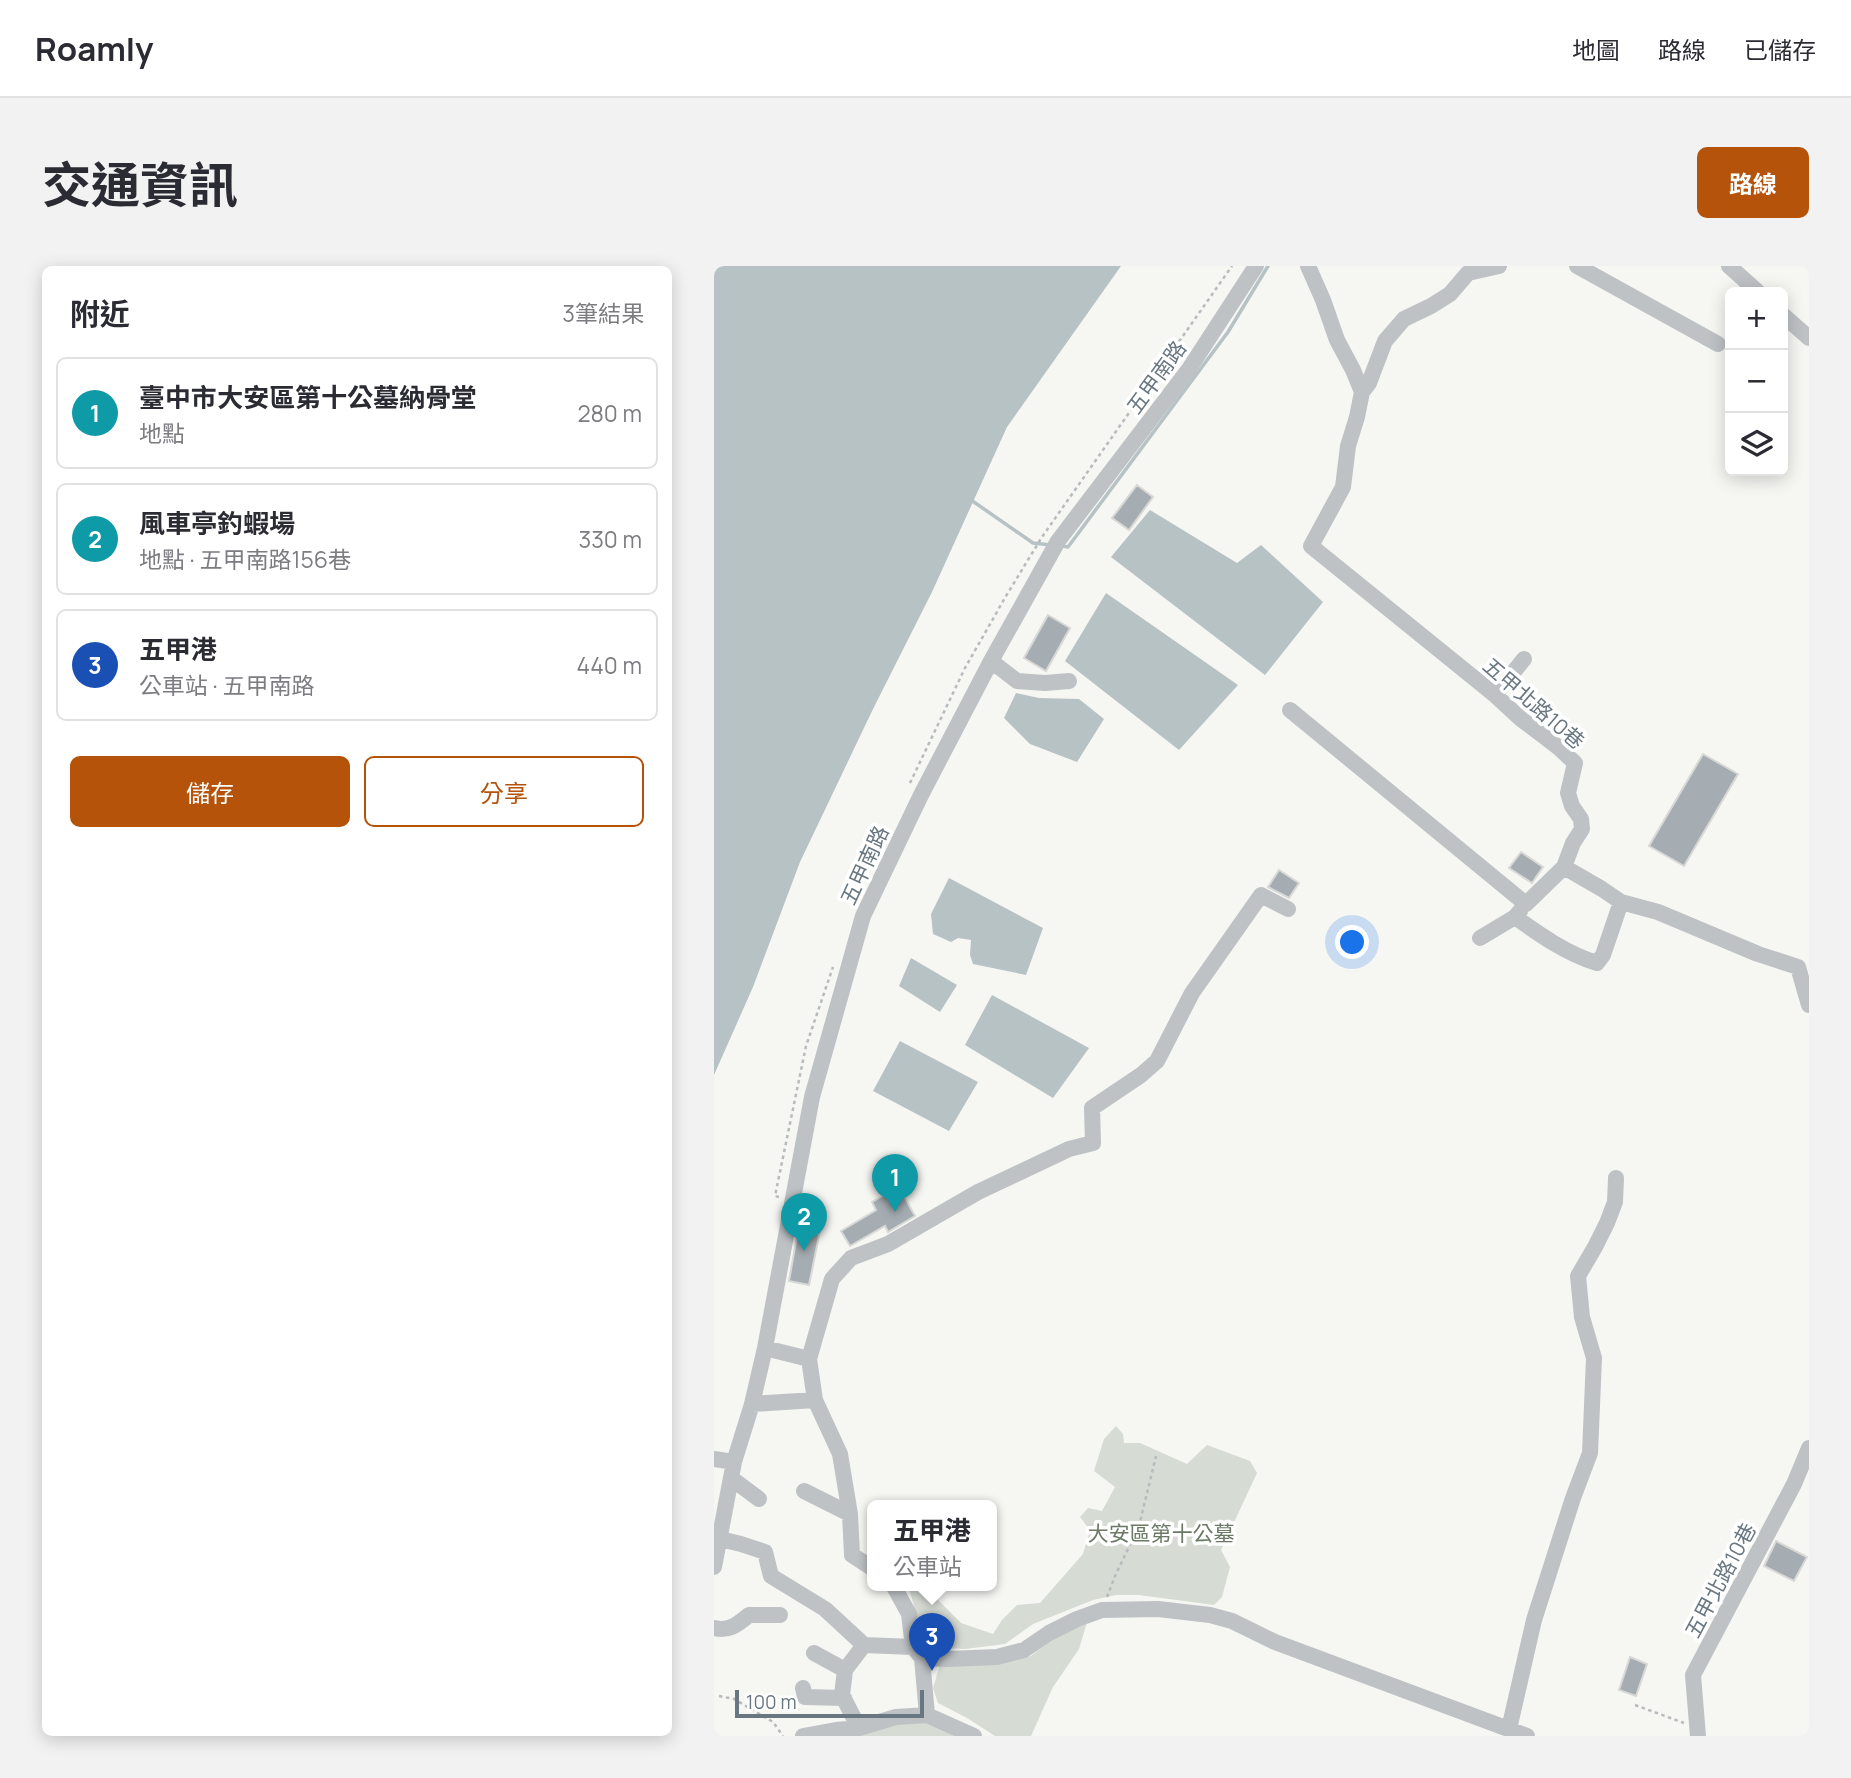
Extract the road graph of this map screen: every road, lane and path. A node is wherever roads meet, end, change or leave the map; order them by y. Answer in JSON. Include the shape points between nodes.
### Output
{"nodes":[{"id":1,"x":1232,"y":266,"type":"edge"},
{"id":2,"x":1256,"y":266,"type":"edge"},
{"id":3,"x":1308,"y":266,"type":"edge"},
{"id":4,"x":1499,"y":266,"type":"edge"},
{"id":5,"x":1577,"y":266,"type":"edge"},
{"id":6,"x":1729,"y":266,"type":"edge"},
{"id":7,"x":1752,"y":287,"type":"edge"},
{"id":8,"x":1788,"y":319,"type":"edge"},
{"id":9,"x":1809,"y":338,"type":"edge"},
{"id":10,"x":1718,"y":344,"type":"dead end"},
{"id":11,"x":1362,"y":392,"type":"junction"},
{"id":12,"x":1034,"y":549,"type":"dead end"},
{"id":13,"x":1524,"y":659,"type":"dead end"},
{"id":14,"x":991,"y":661,"type":"junction"},
{"id":15,"x":1069,"y":681,"type":"dead end"},
{"id":16,"x":1495,"y":695,"type":"junction"},
{"id":17,"x":1290,"y":710,"type":"dead end"},
{"id":18,"x":1564,"y":867,"type":"junction"},
{"id":19,"x":1621,"y":902,"type":"junction"},
{"id":20,"x":1526,"y":904,"type":"junction"},
{"id":21,"x":1288,"y":909,"type":"dead end"},
{"id":22,"x":1515,"y":917,"type":"junction"},
{"id":23,"x":1480,"y":938,"type":"dead end"},
{"id":24,"x":1809,"y":1005,"type":"edge"},
{"id":25,"x":1616,"y":1178,"type":"dead end"},
{"id":26,"x":765,"y":1348,"type":"junction"},
{"id":27,"x":809,"y":1360,"type":"junction"},
{"id":28,"x":815,"y":1400,"type":"junction"},
{"id":29,"x":752,"y":1404,"type":"junction"},
{"id":30,"x":1809,"y":1448,"type":"edge"},
{"id":31,"x":1156,"y":1456,"type":"dead end"},
{"id":32,"x":714,"y":1459,"type":"edge"},
{"id":33,"x":732,"y":1470,"type":"junction"},
{"id":34,"x":1794,"y":1484,"type":"junction"},
{"id":35,"x":804,"y":1491,"type":"dead end"},
{"id":36,"x":1809,"y":1492,"type":"edge"},
{"id":37,"x":759,"y":1499,"type":"dead end"},
{"id":38,"x":850,"y":1514,"type":"junction"},
{"id":39,"x":720,"y":1539,"type":"junction"},
{"id":40,"x":867,"y":1564,"type":"edge"},
{"id":41,"x":714,"y":1567,"type":"edge"},
{"id":42,"x":896,"y":1591,"type":"edge"},
{"id":43,"x":1102,"y":1610,"type":"junction"},
{"id":44,"x":780,"y":1615,"type":"dead end"},
{"id":45,"x":714,"y":1628,"type":"edge"},
{"id":46,"x":864,"y":1645,"type":"junction"},
{"id":47,"x":814,"y":1653,"type":"dead end"},
{"id":48,"x":917,"y":1653,"type":"junction"},
{"id":49,"x":845,"y":1670,"type":"junction"},
{"id":50,"x":803,"y":1688,"type":"dead end"},
{"id":51,"x":719,"y":1696,"type":"dead end"},
{"id":52,"x":844,"y":1698,"type":"junction"},
{"id":53,"x":1635,"y":1705,"type":"dead end"},
{"id":54,"x":927,"y":1715,"type":"junction"},
{"id":55,"x":859,"y":1728,"type":"junction"},
{"id":56,"x":1509,"y":1729,"type":"junction"},
{"id":57,"x":1697,"y":1731,"type":"edge"},
{"id":58,"x":783,"y":1736,"type":"edge"},
{"id":59,"x":803,"y":1736,"type":"edge"},
{"id":60,"x":974,"y":1736,"type":"edge"},
{"id":61,"x":1527,"y":1736,"type":"edge"}],
"edges":[{"from":1,"to":12,"type":"path"},
{"from":2,"to":14,"type":"street","name":"五甲南路","via":[[1189,369],[1058,541]]},
{"from":3,"to":11,"type":"street"},
{"from":4,"to":11,"type":"street","name":"五甲北路10巷","via":[[1468,273],[1450,294],[1404,319],[1385,341]]},
{"from":5,"to":10,"type":"street"},
{"from":6,"to":7,"type":"street"},
{"from":8,"to":9,"type":"street"},
{"from":11,"to":16,"type":"street","name":"五甲北路10巷","via":[[1343,486],[1311,546]]},
{"from":13,"to":16,"type":"street"},
{"from":14,"to":15,"type":"street","via":[[1017,681]]},
{"from":14,"to":26,"type":"street","name":"五甲南路","via":[[863,916],[812,1097]]},
{"from":16,"to":18,"type":"street","name":"五甲北路10巷","via":[[1575,763],[1568,793],[1582,829]]},
{"from":17,"to":20,"type":"street"},
{"from":18,"to":19,"type":"street"},
{"from":18,"to":20,"type":"street"},
{"from":19,"to":22,"type":"street","via":[[1597,963]]},
{"from":19,"to":24,"type":"street","via":[[1797,967]]},
{"from":20,"to":22,"type":"street"},
{"from":21,"to":27,"type":"street","via":[[1261,895],[1192,993],[1157,1061],[1092,1108],[1093,1143],[1069,1149],[1001,1181],[888,1244],[851,1258],[832,1279]]},
{"from":22,"to":23,"type":"street"},
{"from":25,"to":56,"type":"street","via":[[1608,1223],[1578,1276],[1582,1317],[1594,1358],[1590,1453],[1534,1620]]},
{"from":26,"to":27,"type":"street"},
{"from":26,"to":29,"type":"street","name":"五甲南路"},
{"from":27,"to":28,"type":"street"},
{"from":28,"to":29,"type":"street"},
{"from":28,"to":38,"type":"street","via":[[840,1454]]},
{"from":29,"to":33,"type":"street","name":"五甲南路"},
{"from":30,"to":34,"type":"street","name":"五甲北路10巷"},
{"from":31,"to":43,"type":"path","via":[[1139,1526]]},
{"from":32,"to":33,"type":"street"},
{"from":33,"to":37,"type":"street"},
{"from":33,"to":39,"type":"street","name":"五甲南路"},
{"from":34,"to":36,"type":"street"},
{"from":34,"to":57,"type":"street","name":"五甲北路10巷","via":[[1693,1675]]},
{"from":35,"to":38,"type":"street"},
{"from":38,"to":40,"type":"street","via":[[852,1555]]},
{"from":39,"to":41,"type":"street","name":"五甲南路"},
{"from":39,"to":46,"type":"street","via":[[765,1552],[771,1576],[825,1609]]},
{"from":42,"to":48,"type":"street","via":[[909,1614]]},
{"from":43,"to":48,"type":"street","via":[[1049,1633],[1024,1650],[997,1657],[947,1659]]},
{"from":43,"to":56,"type":"street","via":[[1158,1609],[1232,1621],[1275,1642]]},
{"from":44,"to":45,"type":"street","via":[[749,1615],[734,1627]]},
{"from":46,"to":48,"type":"street"},
{"from":46,"to":49,"type":"street"},
{"from":47,"to":49,"type":"street"},
{"from":48,"to":54,"type":"street"},
{"from":49,"to":52,"type":"street"},
{"from":50,"to":52,"type":"street","via":[[805,1697]]},
{"from":51,"to":58,"type":"path","via":[[734,1699],[773,1722]]},
{"from":52,"to":55,"type":"street"},
{"from":53,"to":57,"type":"path"},
{"from":54,"to":55,"type":"street","via":[[896,1717]]},
{"from":54,"to":60,"type":"street"},
{"from":55,"to":59,"type":"street"},
{"from":56,"to":61,"type":"street"}]}
